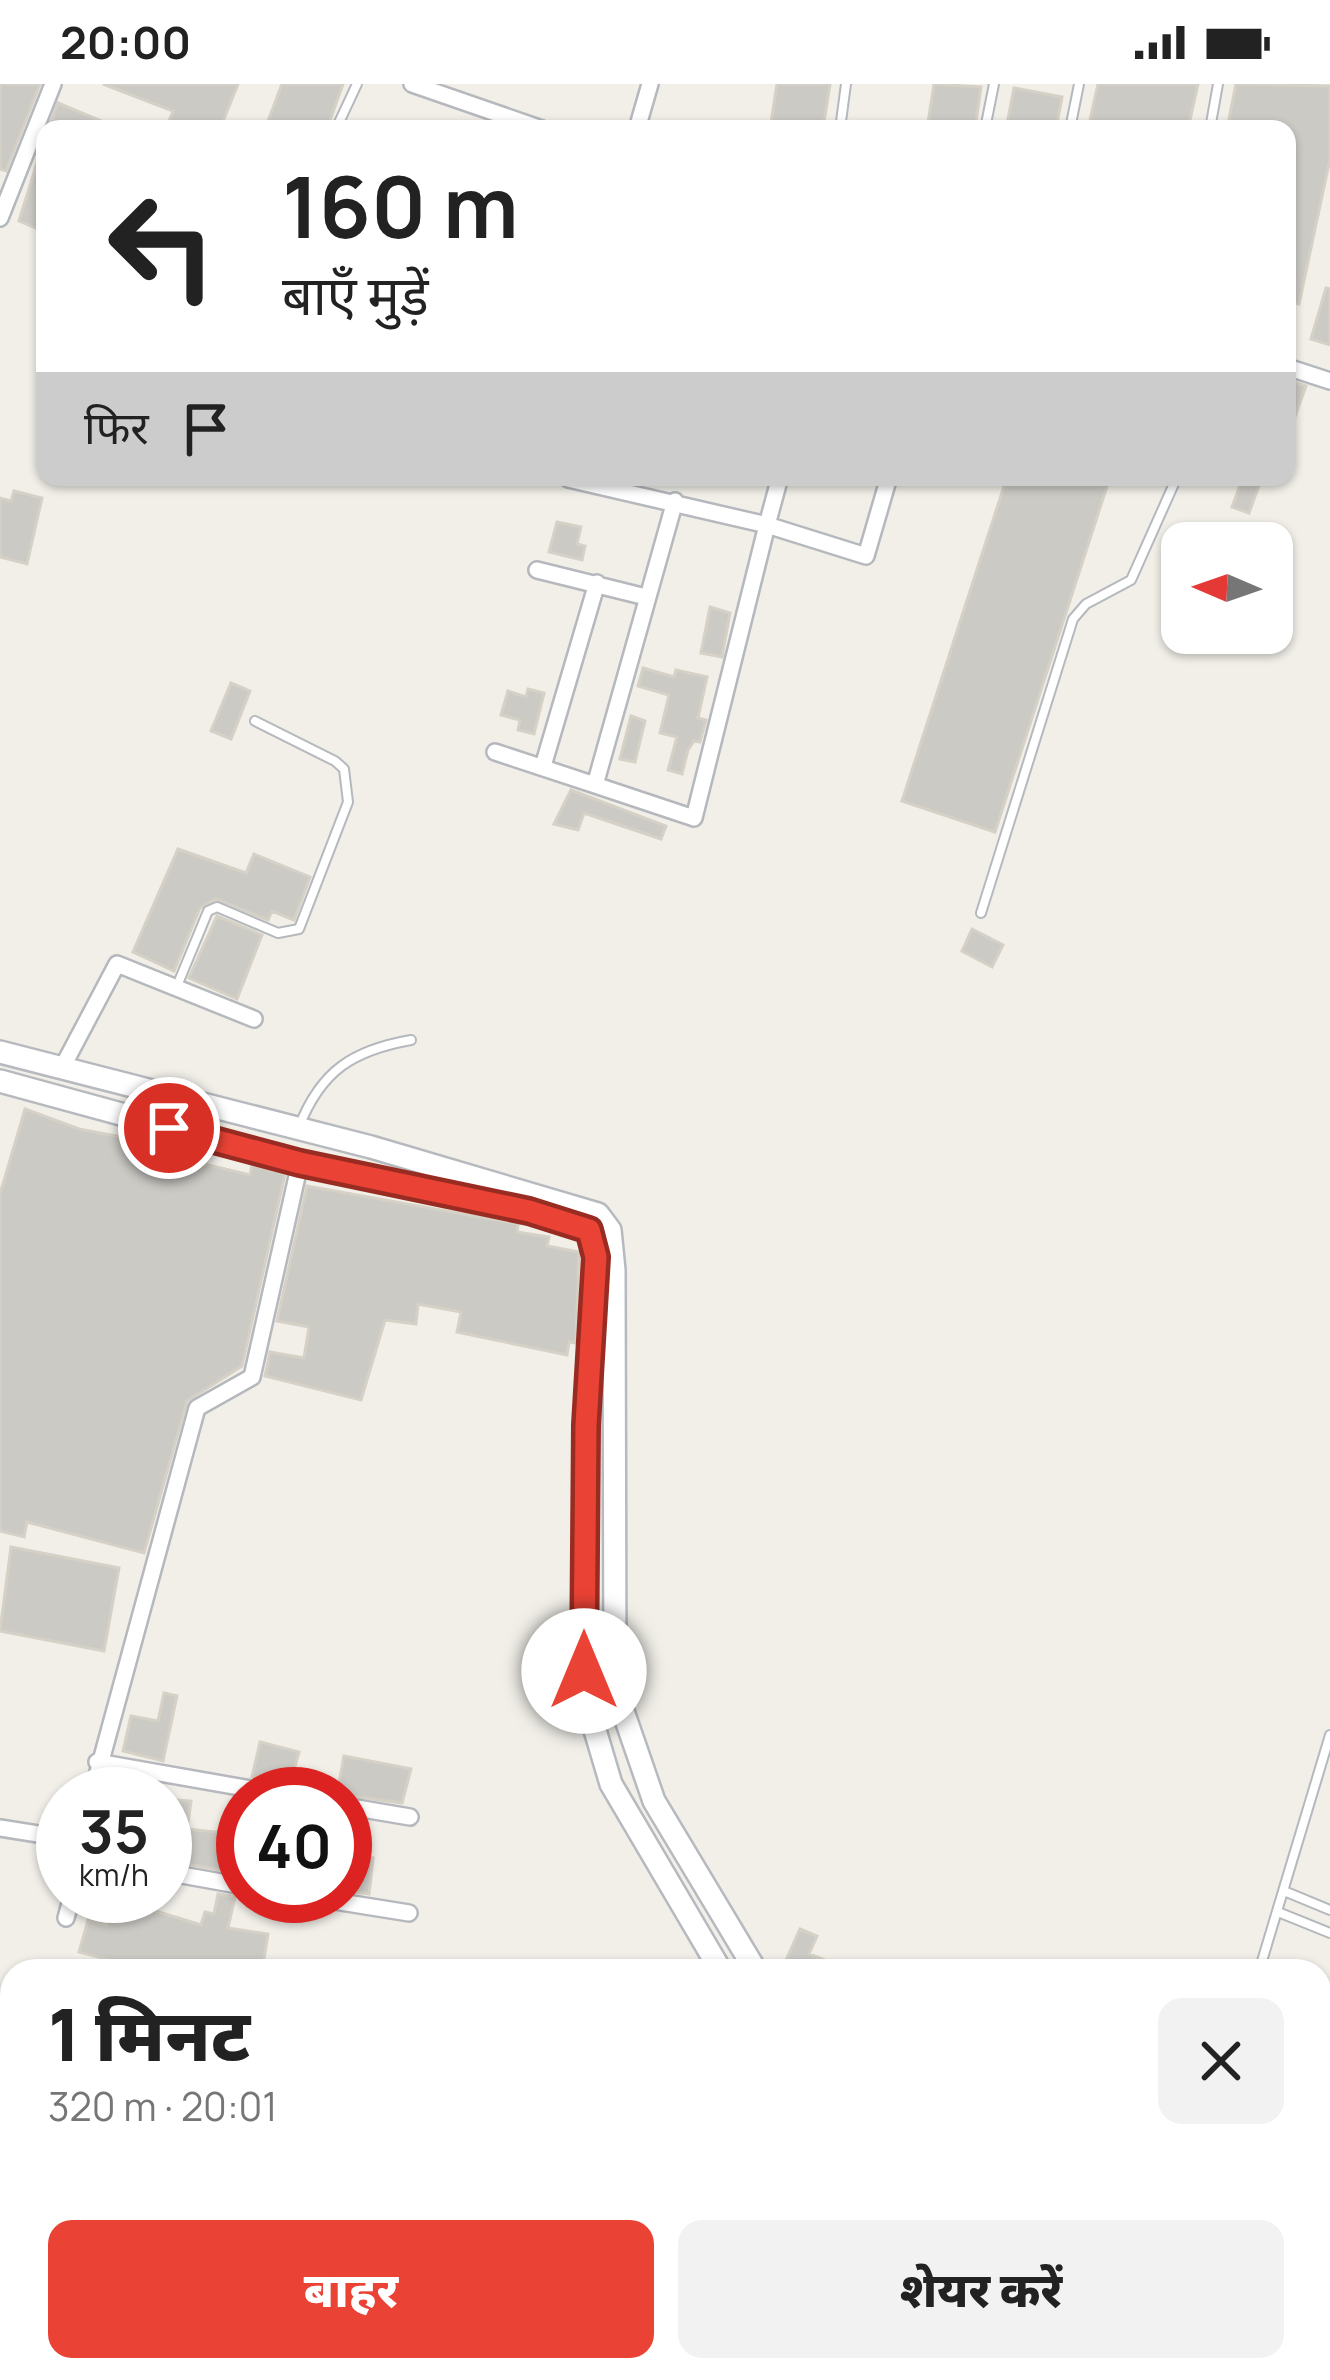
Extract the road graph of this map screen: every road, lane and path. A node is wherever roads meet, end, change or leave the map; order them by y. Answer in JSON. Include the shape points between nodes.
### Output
{"nodes":[{"id":1,"x":53,"y":84,"type":"edge"},
{"id":2,"x":357,"y":84,"type":"edge"},
{"id":3,"x":412,"y":84,"type":"edge"},
{"id":4,"x":650,"y":84,"type":"edge"},
{"id":5,"x":846,"y":84,"type":"edge"},
{"id":6,"x":994,"y":84,"type":"edge"},
{"id":7,"x":1079,"y":84,"type":"edge"},
{"id":8,"x":1219,"y":84,"type":"edge"},
{"id":9,"x":39,"y":120,"type":"edge"},
{"id":10,"x":340,"y":120,"type":"edge"},
{"id":11,"x":516,"y":120,"type":"edge"},
{"id":12,"x":640,"y":120,"type":"edge"},
{"id":13,"x":841,"y":120,"type":"edge"},
{"id":14,"x":988,"y":120,"type":"edge"},
{"id":15,"x":1072,"y":120,"type":"edge"},
{"id":16,"x":1212,"y":120,"type":"edge"},
{"id":17,"x":36,"y":127,"type":"edge"},
{"id":18,"x":0,"y":218,"type":"edge"},
{"id":19,"x":1296,"y":370,"type":"edge"},
{"id":20,"x":1330,"y":381,"type":"edge"},
{"id":21,"x":604,"y":486,"type":"edge"},
{"id":22,"x":778,"y":486,"type":"edge"},
{"id":23,"x":886,"y":486,"type":"edge"},
{"id":24,"x":1173,"y":486,"type":"edge"},
{"id":25,"x":675,"y":502,"type":"junction"},
{"id":26,"x":767,"y":525,"type":"junction"},
{"id":27,"x":537,"y":570,"type":"dead end"},
{"id":28,"x":597,"y":583,"type":"junction"},
{"id":29,"x":646,"y":597,"type":"junction"},
{"id":30,"x":255,"y":721,"type":"dead end"},
{"id":31,"x":495,"y":752,"type":"dead end"},
{"id":32,"x":543,"y":766,"type":"junction"},
{"id":33,"x":595,"y":785,"type":"junction"},
{"id":34,"x":981,"y":913,"type":"dead end"},
{"id":35,"x":176,"y":988,"type":"junction"},
{"id":36,"x":254,"y":1018,"type":"dead end"},
{"id":37,"x":411,"y":1040,"type":"dead end"},
{"id":38,"x":0,"y":1052,"type":"edge"},
{"id":39,"x":62,"y":1068,"type":"junction"},
{"id":40,"x":0,"y":1081,"type":"edge"},
{"id":41,"x":208,"y":1106,"type":"junction"},
{"id":42,"x":298,"y":1128,"type":"junction"},
{"id":43,"x":200,"y":1137,"type":"junction"},
{"id":44,"x":300,"y":1163,"type":"junction"},
{"id":45,"x":1330,"y":1735,"type":"edge"},
{"id":46,"x":97,"y":1762,"type":"junction"},
{"id":47,"x":96,"y":1767,"type":"edge"},
{"id":48,"x":216,"y":1783,"type":"edge"},
{"id":49,"x":372,"y":1811,"type":"edge"},
{"id":50,"x":410,"y":1817,"type":"dead end"},
{"id":51,"x":0,"y":1828,"type":"edge"},
{"id":52,"x":36,"y":1834,"type":"edge"},
{"id":53,"x":1284,"y":1891,"type":"junction"},
{"id":54,"x":372,"y":1907,"type":"edge"},
{"id":55,"x":1330,"y":1910,"type":"edge"},
{"id":56,"x":1278,"y":1912,"type":"junction"},
{"id":57,"x":409,"y":1913,"type":"dead end"},
{"id":58,"x":1330,"y":1933,"type":"edge"},
{"id":59,"x":714,"y":1959,"type":"edge"},
{"id":60,"x":749,"y":1959,"type":"edge"},
{"id":61,"x":1262,"y":1959,"type":"edge"}],
"edges":[{"from":1,"to":9,"type":"street"},
{"from":2,"to":10,"type":"lane"},
{"from":3,"to":11,"type":"street"},
{"from":4,"to":12,"type":"street"},
{"from":5,"to":13,"type":"lane"},
{"from":6,"to":14,"type":"lane"},
{"from":7,"to":15,"type":"lane"},
{"from":8,"to":16,"type":"lane"},
{"from":17,"to":18,"type":"street"},
{"from":19,"to":20,"type":"street"},
{"from":21,"to":25,"type":"street"},
{"from":22,"to":26,"type":"street"},
{"from":23,"to":26,"type":"street","via":[[866,556]]},
{"from":24,"to":34,"type":"lane","via":[[1131,580],[1073,619]]},
{"from":25,"to":26,"type":"street"},
{"from":25,"to":29,"type":"street"},
{"from":26,"to":33,"type":"street","via":[[694,818]]},
{"from":27,"to":28,"type":"street"},
{"from":28,"to":29,"type":"street"},
{"from":28,"to":32,"type":"street"},
{"from":29,"to":33,"type":"street"},
{"from":30,"to":35,"type":"lane","via":[[335,761],[344,769],[348,802],[299,929],[278,932],[217,907],[208,911]]},
{"from":31,"to":32,"type":"street"},
{"from":32,"to":33,"type":"street"},
{"from":35,"to":36,"type":"street"},
{"from":35,"to":39,"type":"street","via":[[117,964]]},
{"from":37,"to":42,"type":"lane","via":[[370,1047],[335,1067]]},
{"from":38,"to":39,"type":"street"},
{"from":39,"to":41,"type":"street"},
{"from":40,"to":43,"type":"street"},
{"from":41,"to":42,"type":"street"},
{"from":41,"to":43,"type":"street"},
{"from":42,"to":60,"type":"street","via":[[582,1206],[610,1230],[615,1688],[654,1802]]},
{"from":43,"to":44,"type":"street"},
{"from":44,"to":46,"type":"street","via":[[252,1377],[197,1408]]},
{"from":44,"to":59,"type":"street","via":[[589,1230],[596,1257],[584,1671],[592,1720],[610,1784]]},
{"from":45,"to":53,"type":"lane"},
{"from":46,"to":47,"type":"street"},
{"from":46,"to":48,"type":"street"},
{"from":49,"to":50,"type":"street"},
{"from":51,"to":52,"type":"street"},
{"from":53,"to":55,"type":"lane"},
{"from":53,"to":56,"type":"lane"},
{"from":54,"to":57,"type":"street"},
{"from":56,"to":58,"type":"lane"},
{"from":56,"to":61,"type":"lane"}]}
